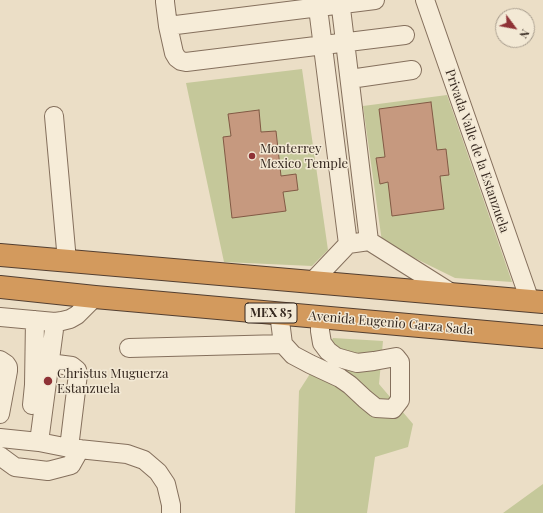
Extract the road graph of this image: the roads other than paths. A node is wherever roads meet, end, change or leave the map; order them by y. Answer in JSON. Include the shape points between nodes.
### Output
{"nodes":[{"id":1,"x":165,"y":0,"type":"edge"},
{"id":2,"x":375,"y":0,"type":"edge"},
{"id":3,"x":425,"y":0,"type":"edge"},
{"id":4,"x":341,"y":2,"type":"edge"},
{"id":5,"x":317,"y":4,"type":"edge"},
{"id":6,"x":168,"y":26,"type":"junction"},
{"id":7,"x":405,"y":35,"type":"dead end"},
{"id":8,"x":345,"y":42,"type":"junction"},
{"id":9,"x":322,"y":45,"type":"junction"},
{"id":10,"x":412,"y":70,"type":"dead end"},
{"id":11,"x":350,"y":79,"type":"junction"},
{"id":12,"x":54,"y":116,"type":"dead end"},
{"id":13,"x":369,"y":241,"type":"junction"},
{"id":14,"x":348,"y":244,"type":"junction"},
{"id":15,"x":0,"y":255,"type":"edge"},
{"id":16,"x":67,"y":261,"type":"junction"},
{"id":17,"x":312,"y":282,"type":"junction"},
{"id":18,"x":0,"y":287,"type":"edge"},
{"id":19,"x":453,"y":294,"type":"junction"},
{"id":20,"x":96,"y":297,"type":"junction"},
{"id":21,"x":536,"y":302,"type":"edge"},
{"id":22,"x":279,"y":313,"type":"junction"},
{"id":23,"x":0,"y":317,"type":"edge"},
{"id":24,"x":320,"y":317,"type":"junction"},
{"id":25,"x":35,"y":320,"type":"junction"},
{"id":26,"x":55,"y":322,"type":"junction"},
{"id":27,"x":543,"y":337,"type":"edge"},
{"id":28,"x":283,"y":344,"type":"junction"},
{"id":29,"x":129,"y":348,"type":"dead end"},
{"id":30,"x":328,"y":352,"type":"junction"},
{"id":31,"x":0,"y":360,"type":"edge"},
{"id":32,"x":49,"y":363,"type":"junction"},
{"id":33,"x":316,"y":367,"type":"junction"},
{"id":34,"x":0,"y":414,"type":"edge"},
{"id":35,"x":0,"y":438,"type":"edge"},
{"id":36,"x":34,"y":441,"type":"junction"},
{"id":37,"x":74,"y":449,"type":"junction"},
{"id":38,"x":0,"y":456,"type":"edge"},
{"id":39,"x":171,"y":513,"type":"edge"}],
"edges":[{"from":1,"to":6,"type":"street"},
{"from":2,"to":4,"type":"street"},
{"from":3,"to":21,"type":"street","name":"Privada Valle de la Estanzuela"},
{"from":4,"to":5,"type":"street"},
{"from":4,"to":8,"type":"street"},
{"from":5,"to":6,"type":"street"},
{"from":5,"to":9,"type":"street"},
{"from":6,"to":9,"type":"street","via":[[174,53],[181,61],[186,62]]},
{"from":7,"to":8,"type":"street"},
{"from":8,"to":9,"type":"street"},
{"from":8,"to":11,"type":"street"},
{"from":9,"to":14,"type":"street"},
{"from":10,"to":11,"type":"street"},
{"from":11,"to":13,"type":"street"},
{"from":12,"to":16,"type":"street"},
{"from":13,"to":14,"type":"street"},
{"from":13,"to":19,"type":"street"},
{"from":14,"to":17,"type":"street"},
{"from":15,"to":16,"type":"highway"},
{"from":16,"to":17,"type":"highway"},
{"from":17,"to":19,"type":"highway"},
{"from":18,"to":20,"type":"highway","name":"Avenida Eugenio Garza Sada","number":"MEX 85"},
{"from":19,"to":21,"type":"highway"},
{"from":20,"to":22,"type":"highway","name":"Avenida Eugenio Garza Sada","number":"MEX 85"},
{"from":20,"to":26,"type":"street","via":[[77,315]]},
{"from":22,"to":24,"type":"highway","name":"Avenida Eugenio Garza Sada","number":"MEX 85"},
{"from":22,"to":28,"type":"street"},
{"from":23,"to":25,"type":"street"},
{"from":24,"to":27,"type":"highway","name":"Avenida Eugenio Garza Sada","number":"MEX 85"},
{"from":24,"to":30,"type":"street","via":[[322,343]]},
{"from":25,"to":26,"type":"street"},
{"from":25,"to":36,"type":"street"},
{"from":26,"to":32,"type":"street"},
{"from":28,"to":29,"type":"street"},
{"from":28,"to":33,"type":"street","via":[[293,355]]},
{"from":30,"to":33,"type":"street"},
{"from":30,"to":33,"type":"street","via":[[357,363],[396,357],[400,362],[400,400],[393,409],[376,408],[340,378]]},
{"from":31,"to":34,"type":"street","via":[[6,364],[8,371]]},
{"from":32,"to":36,"type":"street"},
{"from":32,"to":37,"type":"street","via":[[72,366],[78,370]]},
{"from":35,"to":36,"type":"street"},
{"from":36,"to":37,"type":"street"},
{"from":37,"to":38,"type":"street","via":[[71,465],[48,471],[15,467]]},
{"from":37,"to":39,"type":"street","via":[[127,454],[144,460],[158,472],[166,484]]}]}
